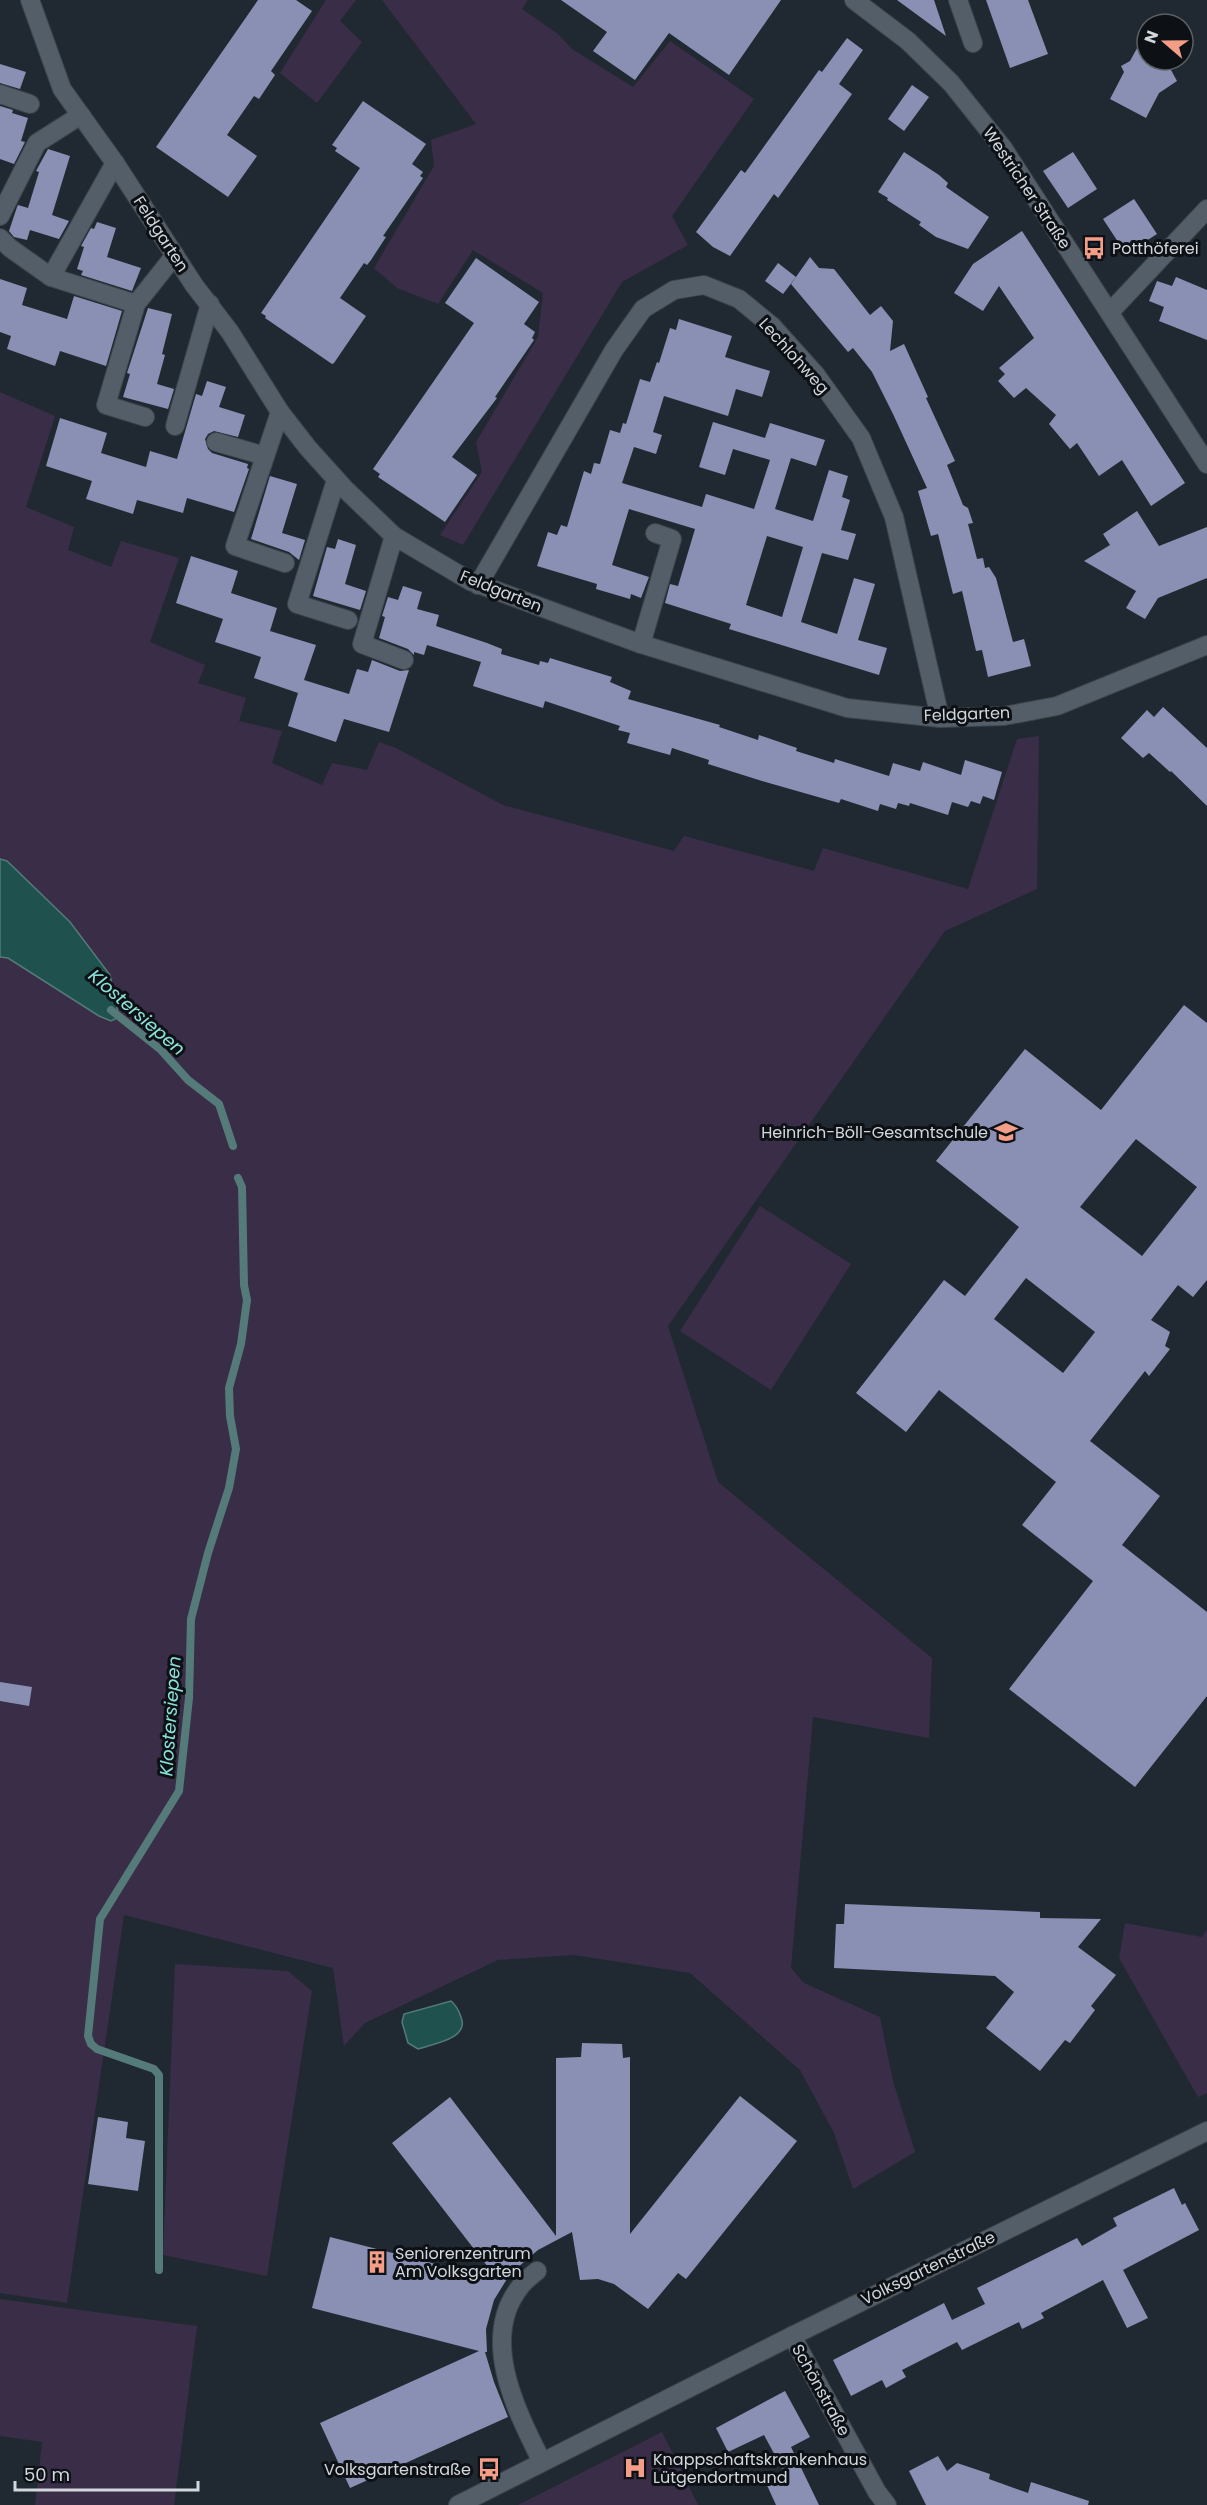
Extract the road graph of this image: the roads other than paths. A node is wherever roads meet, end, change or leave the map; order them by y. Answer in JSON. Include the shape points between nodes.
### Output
{"nodes":[{"id":1,"x":30,"y":0,"type":"edge"},
{"id":2,"x":854,"y":0,"type":"edge"},
{"id":3,"x":958,"y":0,"type":"edge"},
{"id":4,"x":972,"y":43,"type":"dead end"},
{"id":5,"x":0,"y":94,"type":"edge"},
{"id":6,"x":30,"y":104,"type":"dead end"},
{"id":7,"x":81,"y":115,"type":"junction"},
{"id":8,"x":115,"y":163,"type":"junction"},
{"id":9,"x":1207,"y":209,"type":"edge"},
{"id":10,"x":0,"y":216,"type":"edge"},
{"id":11,"x":0,"y":238,"type":"edge"},
{"id":12,"x":175,"y":255,"type":"junction"},
{"id":13,"x":51,"y":277,"type":"junction"},
{"id":14,"x":136,"y":304,"type":"junction"},
{"id":15,"x":210,"y":304,"type":"junction"},
{"id":16,"x":1110,"y":312,"type":"junction"},
{"id":17,"x":280,"y":412,"type":"junction"},
{"id":18,"x":145,"y":417,"type":"dead end"},
{"id":19,"x":175,"y":426,"type":"dead end"},
{"id":20,"x":216,"y":442,"type":"dead end"},
{"id":21,"x":265,"y":456,"type":"junction"},
{"id":22,"x":1207,"y":464,"type":"edge"},
{"id":23,"x":336,"y":480,"type":"junction"},
{"id":24,"x":654,"y":533,"type":"dead end"},
{"id":25,"x":394,"y":536,"type":"junction"},
{"id":26,"x":285,"y":563,"type":"dead end"},
{"id":27,"x":478,"y":585,"type":"junction"},
{"id":28,"x":348,"y":620,"type":"dead end"},
{"id":29,"x":641,"y":644,"type":"junction"},
{"id":30,"x":1207,"y":645,"type":"edge"},
{"id":31,"x":404,"y":660,"type":"dead end"},
{"id":32,"x":940,"y":718,"type":"junction"},
{"id":33,"x":1207,"y":2131,"type":"edge"},
{"id":34,"x":537,"y":2271,"type":"dead end"},
{"id":35,"x":792,"y":2336,"type":"junction"},
{"id":36,"x":542,"y":2462,"type":"junction"},
{"id":37,"x":458,"y":2505,"type":"edge"},
{"id":38,"x":887,"y":2505,"type":"edge"}],
"edges":[{"from":1,"to":7,"type":"street","name":"Feldgarten","via":[[62,89]]},
{"from":2,"to":16,"type":"street","name":"Westricher Straße","via":[[908,40],[951,82],[1003,148]]},
{"from":3,"to":4,"type":"street"},
{"from":5,"to":6,"type":"street"},
{"from":7,"to":8,"type":"street","name":"Feldgarten"},
{"from":7,"to":10,"type":"street","via":[[37,143]]},
{"from":8,"to":12,"type":"street","name":"Feldgarten"},
{"from":8,"to":13,"type":"street"},
{"from":9,"to":16,"type":"street"},
{"from":11,"to":13,"type":"street"},
{"from":12,"to":14,"type":"street"},
{"from":12,"to":15,"type":"street","name":"Feldgarten"},
{"from":13,"to":14,"type":"street"},
{"from":14,"to":18,"type":"street","via":[[106,405]]},
{"from":15,"to":17,"type":"street","name":"Feldgarten"},
{"from":15,"to":19,"type":"street"},
{"from":16,"to":22,"type":"street","name":"Westricher Straße"},
{"from":17,"to":21,"type":"street"},
{"from":17,"to":23,"type":"street","name":"Feldgarten"},
{"from":20,"to":21,"type":"street"},
{"from":21,"to":26,"type":"street","via":[[236,546]]},
{"from":23,"to":25,"type":"street","name":"Feldgarten"},
{"from":23,"to":28,"type":"street","via":[[297,604]]},
{"from":24,"to":29,"type":"street","via":[[672,539]]},
{"from":25,"to":27,"type":"street","name":"Feldgarten"},
{"from":25,"to":31,"type":"street","via":[[362,645]]},
{"from":27,"to":29,"type":"street","name":"Feldgarten"},
{"from":27,"to":32,"type":"street","name":"Lechlohweg","via":[[614,350],[643,309],[674,290],[705,285],[739,299],[772,326],[816,375],[861,438],[894,517]]},
{"from":29,"to":32,"type":"street","name":"Feldgarten","via":[[847,708]]},
{"from":30,"to":32,"type":"street","name":"Feldgarten","via":[[1057,706],[1004,716]]},
{"from":33,"to":35,"type":"street","name":"Volksgartenstraße"},
{"from":34,"to":36,"type":"street","via":[[520,2287],[507,2309],[502,2356],[508,2381]]},
{"from":35,"to":36,"type":"street","name":"Volksgartenstraße"},
{"from":35,"to":38,"type":"street","name":"Schönstraße"},
{"from":36,"to":37,"type":"street","name":"Volksgartenstraße"}]}
